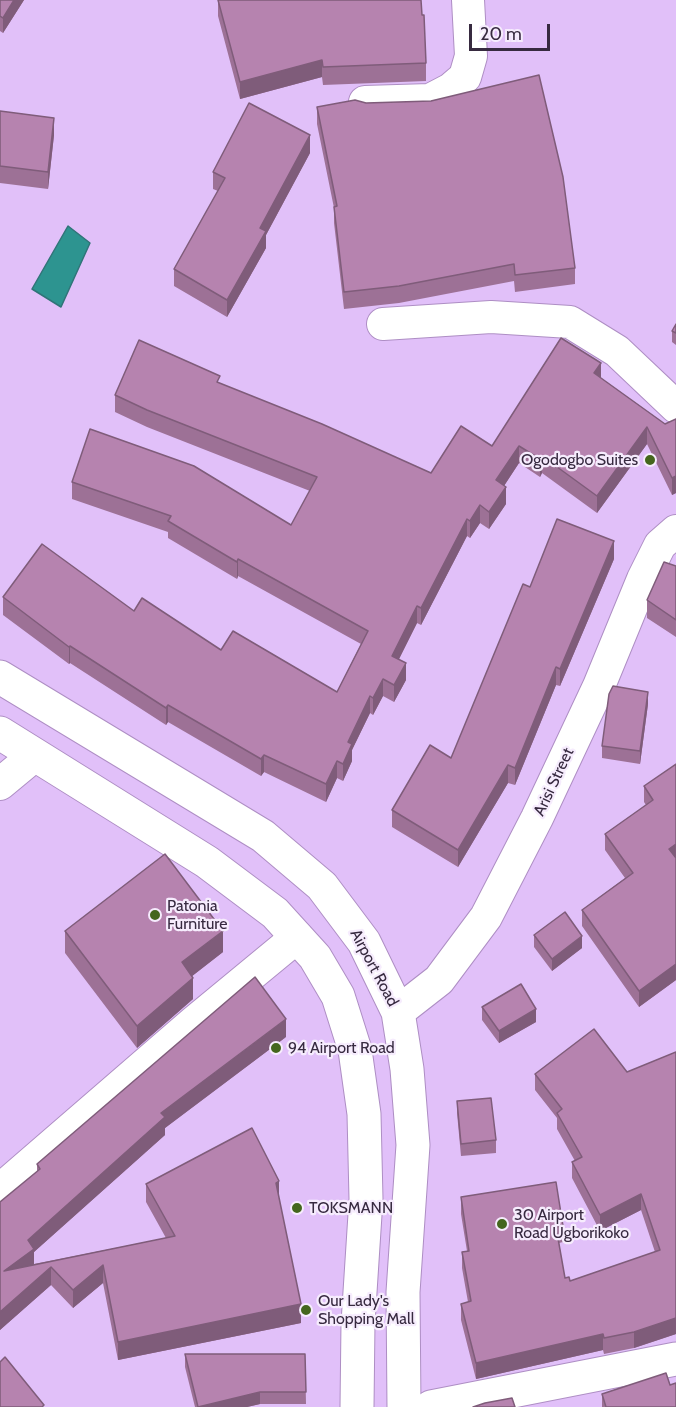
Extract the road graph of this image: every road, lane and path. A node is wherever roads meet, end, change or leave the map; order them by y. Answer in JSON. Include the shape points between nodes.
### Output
{"nodes":[{"id":1,"x":468,"y":0,"type":"edge"},
{"id":2,"x":365,"y":102,"type":"edge"},
{"id":3,"x":383,"y":324,"type":"dead end"},
{"id":4,"x":676,"y":407,"type":"edge"},
{"id":5,"x":676,"y":531,"type":"edge"},
{"id":6,"x":0,"y":677,"type":"edge"},
{"id":7,"x":0,"y":732,"type":"edge"},
{"id":8,"x":36,"y":755,"type":"junction"},
{"id":9,"x":0,"y":784,"type":"edge"},
{"id":10,"x":297,"y":937,"type":"junction"},
{"id":11,"x":398,"y":1012,"type":"junction"},
{"id":12,"x":0,"y":1190,"type":"edge"},
{"id":13,"x":676,"y":1359,"type":"edge"},
{"id":14,"x":357,"y":1407,"type":"edge"},
{"id":15,"x":404,"y":1407,"type":"edge"},
{"id":16,"x":431,"y":1407,"type":"edge"}],
"edges":[{"from":1,"to":2,"type":"street","via":[[471,56],[465,77],[430,100]]},
{"from":3,"to":4,"type":"street","via":[[491,317],[570,322],[617,351]]},
{"from":5,"to":11,"type":"street","name":"Arisi Street","via":[[660,545],[643,579],[599,686],[486,916],[439,980]]},
{"from":6,"to":11,"type":"main road","name":"Airport Road","via":[[263,836],[322,886],[364,942]]},
{"from":7,"to":8,"type":"main road"},
{"from":8,"to":9,"type":"street"},
{"from":8,"to":10,"type":"main road","via":[[207,862],[275,913]]},
{"from":10,"to":12,"type":"street"},
{"from":10,"to":14,"type":"main road","via":[[315,957],[338,996],[354,1050],[364,1114],[366,1199]]},
{"from":11,"to":15,"type":"main road","name":"Airport Road","via":[[413,1145],[403,1292]]},
{"from":13,"to":16,"type":"main road"}]}
